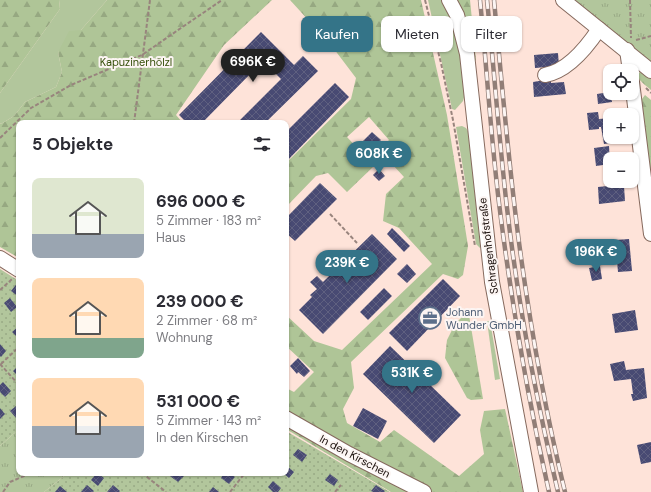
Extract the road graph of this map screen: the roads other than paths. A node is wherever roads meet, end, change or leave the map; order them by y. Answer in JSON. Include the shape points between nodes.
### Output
{"nodes":[{"id":1,"x":449,"y":0,"type":"edge"},
{"id":2,"x":563,"y":0,"type":"edge"},
{"id":3,"x":599,"y":28,"type":"junction"},
{"id":4,"x":629,"y":46,"type":"junction"},
{"id":5,"x":630,"y":64,"type":"edge"},
{"id":6,"x":651,"y":71,"type":"edge"},
{"id":7,"x":545,"y":76,"type":"dead end"},
{"id":8,"x":634,"y":100,"type":"edge"},
{"id":9,"x":651,"y":234,"type":"edge"},
{"id":10,"x":0,"y":258,"type":"edge"},
{"id":11,"x":16,"y":274,"type":"edge"},
{"id":12,"x":289,"y":420,"type":"edge"},
{"id":13,"x":424,"y":492,"type":"edge"},
{"id":14,"x":531,"y":492,"type":"edge"}],
"edges":[{"from":1,"to":14,"type":"street","name":"Schragenhofstraße","via":[[457,15],[467,54],[493,289]]},
{"from":2,"to":3,"type":"street"},
{"from":3,"to":4,"type":"street"},
{"from":3,"to":7,"type":"street","via":[[585,47],[568,63]]},
{"from":4,"to":5,"type":"street"},
{"from":4,"to":6,"type":"street"},
{"from":8,"to":9,"type":"street"},
{"from":10,"to":11,"type":"street"},
{"from":12,"to":13,"type":"street","name":"In den Kirschen"}]}
